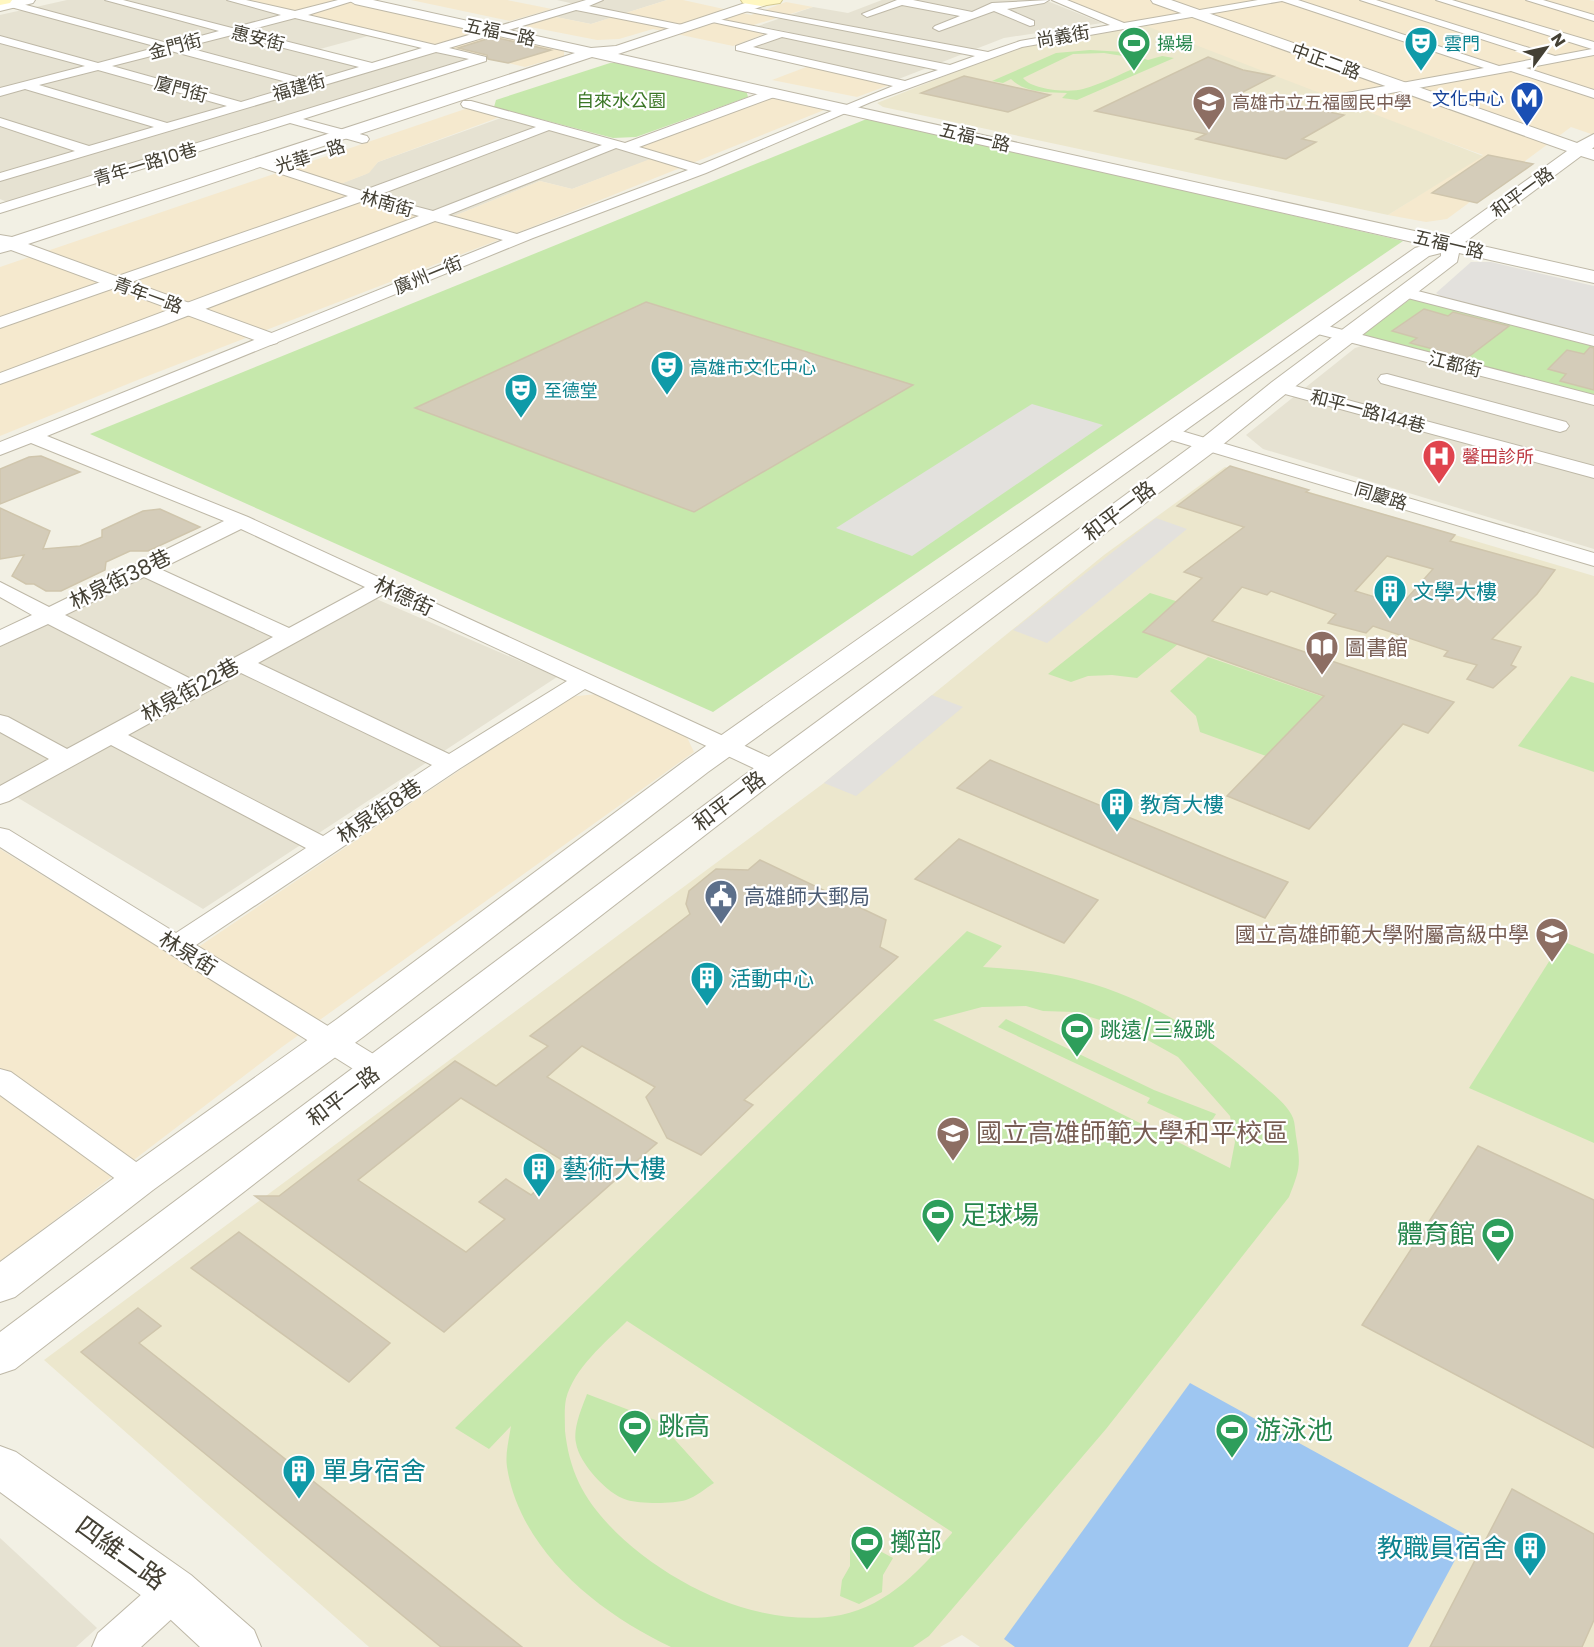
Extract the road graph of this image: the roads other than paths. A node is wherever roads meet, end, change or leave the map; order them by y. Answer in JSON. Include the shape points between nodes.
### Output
{"nodes":[{"id":1,"x":28,"y":0,"type":"edge"},
{"id":2,"x":110,"y":0,"type":"edge"},
{"id":3,"x":353,"y":0,"type":"edge"},
{"id":4,"x":386,"y":0,"type":"edge"},
{"id":5,"x":598,"y":0,"type":"edge"},
{"id":6,"x":978,"y":0,"type":"edge"},
{"id":7,"x":1044,"y":0,"type":"edge"},
{"id":8,"x":1057,"y":0,"type":"edge"},
{"id":9,"x":1158,"y":0,"type":"edge"},
{"id":10,"x":1277,"y":0,"type":"edge"},
{"id":11,"x":1287,"y":0,"type":"edge"},
{"id":12,"x":1365,"y":0,"type":"edge"},
{"id":13,"x":1441,"y":0,"type":"edge"},
{"id":14,"x":1531,"y":0,"type":"edge"},
{"id":15,"x":244,"y":1,"type":"edge"},
{"id":16,"x":904,"y":1,"type":"edge"},
{"id":17,"x":555,"y":2,"type":"dead end"},
{"id":18,"x":758,"y":2,"type":"edge"},
{"id":19,"x":4,"y":3,"type":"edge"},
{"id":20,"x":718,"y":3,"type":"dead end"},
{"id":21,"x":575,"y":7,"type":"junction"},
{"id":22,"x":994,"y":7,"type":"junction"},
{"id":23,"x":1194,"y":7,"type":"edge"},
{"id":24,"x":223,"y":8,"type":"dead end"},
{"id":25,"x":1220,"y":10,"type":"junction"},
{"id":26,"x":202,"y":13,"type":"dead end"},
{"id":27,"x":294,"y":15,"type":"junction"},
{"id":28,"x":971,"y":15,"type":"junction"},
{"id":29,"x":181,"y":18,"type":"junction"},
{"id":30,"x":888,"y":18,"type":"dead end"},
{"id":31,"x":1594,"y":18,"type":"edge"},
{"id":32,"x":712,"y":19,"type":"junction"},
{"id":33,"x":1030,"y":24,"type":"dead end"},
{"id":34,"x":1122,"y":26,"type":"junction"},
{"id":35,"x":498,"y":28,"type":"junction"},
{"id":36,"x":682,"y":28,"type":"junction"},
{"id":37,"x":232,"y":31,"type":"junction"},
{"id":38,"x":782,"y":33,"type":"junction"},
{"id":39,"x":962,"y":33,"type":"dead end"},
{"id":40,"x":0,"y":39,"type":"edge"},
{"id":41,"x":997,"y":39,"type":"dead end"},
{"id":42,"x":1020,"y":44,"type":"junction"},
{"id":43,"x":1594,"y":46,"type":"edge"},
{"id":44,"x":172,"y":47,"type":"junction"},
{"id":45,"x":434,"y":47,"type":"junction"},
{"id":46,"x":594,"y":52,"type":"junction"},
{"id":47,"x":1594,"y":52,"type":"edge"},
{"id":48,"x":614,"y":53,"type":"junction"},
{"id":49,"x":988,"y":55,"type":"junction"},
{"id":50,"x":1555,"y":59,"type":"junction"},
{"id":51,"x":370,"y":66,"type":"junction"},
{"id":52,"x":98,"y":67,"type":"junction"},
{"id":53,"x":1504,"y":68,"type":"junction"},
{"id":54,"x":953,"y":69,"type":"junction"},
{"id":55,"x":0,"y":77,"type":"edge"},
{"id":56,"x":1424,"y":83,"type":"junction"},
{"id":57,"x":309,"y":84,"type":"junction"},
{"id":58,"x":906,"y":85,"type":"junction"},
{"id":59,"x":27,"y":86,"type":"junction"},
{"id":60,"x":1400,"y":87,"type":"junction"},
{"id":61,"x":0,"y":93,"type":"edge"},
{"id":62,"x":773,"y":93,"type":"junction"},
{"id":63,"x":1594,"y":94,"type":"edge"},
{"id":64,"x":1336,"y":99,"type":"dead end"},
{"id":65,"x":467,"y":104,"type":"junction"},
{"id":66,"x":238,"y":105,"type":"junction"},
{"id":67,"x":852,"y":106,"type":"junction"},
{"id":68,"x":291,"y":119,"type":"junction"},
{"id":69,"x":0,"y":122,"type":"edge"},
{"id":70,"x":549,"y":126,"type":"junction"},
{"id":71,"x":166,"y":127,"type":"junction"},
{"id":72,"x":346,"y":134,"type":"junction"},
{"id":73,"x":362,"y":139,"type":"junction"},
{"id":74,"x":621,"y":145,"type":"junction"},
{"id":75,"x":1589,"y":148,"type":"edge"},
{"id":76,"x":90,"y":151,"type":"junction"},
{"id":77,"x":259,"y":162,"type":"junction"},
{"id":78,"x":0,"y":165,"type":"edge"},
{"id":79,"x":275,"y":168,"type":"junction"},
{"id":80,"x":701,"y":170,"type":"junction"},
{"id":81,"x":19,"y":171,"type":"junction"},
{"id":82,"x":0,"y":177,"type":"edge"},
{"id":83,"x":363,"y":196,"type":"junction"},
{"id":84,"x":0,"y":209,"type":"edge"},
{"id":85,"x":434,"y":217,"type":"junction"},
{"id":86,"x":0,"y":219,"type":"edge"},
{"id":87,"x":39,"y":234,"type":"junction"},
{"id":88,"x":517,"y":240,"type":"junction"},
{"id":89,"x":1454,"y":241,"type":"junction"},
{"id":90,"x":6,"y":247,"type":"edge"},
{"id":91,"x":0,"y":260,"type":"edge"},
{"id":92,"x":1594,"y":269,"type":"edge"},
{"id":93,"x":1594,"y":277,"type":"edge"},
{"id":94,"x":117,"y":284,"type":"junction"},
{"id":95,"x":1406,"y":293,"type":"junction"},
{"id":96,"x":190,"y":310,"type":"junction"},
{"id":97,"x":0,"y":323,"type":"edge"},
{"id":98,"x":1316,"y":328,"type":"junction"},
{"id":99,"x":1348,"y":337,"type":"junction"},
{"id":100,"x":270,"y":339,"type":"junction"},
{"id":101,"x":1594,"y":341,"type":"edge"},
{"id":102,"x":1417,"y":355,"type":"junction"},
{"id":103,"x":0,"y":379,"type":"edge"},
{"id":104,"x":1387,"y":379,"type":"junction"},
{"id":105,"x":1281,"y":387,"type":"junction"},
{"id":106,"x":1594,"y":400,"type":"edge"},
{"id":107,"x":1354,"y":407,"type":"junction"},
{"id":108,"x":1560,"y":426,"type":"dead end"},
{"id":109,"x":0,"y":431,"type":"edge"},
{"id":110,"x":1168,"y":433,"type":"junction"},
{"id":111,"x":25,"y":438,"type":"junction"},
{"id":112,"x":1208,"y":445,"type":"junction"},
{"id":113,"x":0,"y":449,"type":"edge"},
{"id":114,"x":1594,"y":472,"type":"edge"},
{"id":115,"x":241,"y":521,"type":"junction"},
{"id":116,"x":1594,"y":560,"type":"edge"},
{"id":117,"x":142,"y":568,"type":"junction"},
{"id":118,"x":382,"y":586,"type":"junction"},
{"id":119,"x":0,"y":588,"type":"edge"},
{"id":120,"x":48,"y":615,"type":"junction"},
{"id":121,"x":288,"y":636,"type":"junction"},
{"id":122,"x":0,"y":639,"type":"edge"},
{"id":123,"x":239,"y":663,"type":"junction"},
{"id":124,"x":584,"y":680,"type":"junction"},
{"id":125,"x":192,"y":689,"type":"junction"},
{"id":126,"x":0,"y":722,"type":"edge"},
{"id":127,"x":110,"y":735,"type":"junction"},
{"id":128,"x":725,"y":745,"type":"junction"},
{"id":129,"x":67,"y":759,"type":"junction"},
{"id":130,"x":450,"y":764,"type":"junction"},
{"id":131,"x":773,"y":768,"type":"junction"},
{"id":132,"x":0,"y":796,"type":"edge"},
{"id":133,"x":0,"y":836,"type":"edge"},
{"id":134,"x":324,"y":847,"type":"junction"},
{"id":135,"x":176,"y":946,"type":"junction"},
{"id":136,"x":330,"y":1042,"type":"junction"},
{"id":137,"x":377,"y":1070,"type":"junction"},
{"id":138,"x":0,"y":1080,"type":"edge"},
{"id":139,"x":140,"y":1180,"type":"junction"},
{"id":140,"x":0,"y":1285,"type":"edge"},
{"id":141,"x":0,"y":1356,"type":"edge"},
{"id":142,"x":0,"y":1466,"type":"edge"},
{"id":143,"x":174,"y":1591,"type":"junction"},
{"id":144,"x":112,"y":1647,"type":"edge"},
{"id":145,"x":236,"y":1647,"type":"edge"}],
"edges":[{"from":1,"to":19,"type":"street"},
{"from":2,"to":29,"type":"street","name":"惠安街"},
{"from":3,"to":27,"type":"street","name":"金門街"},
{"from":3,"to":35,"type":"street","name":"五福一路"},
{"from":4,"to":35,"type":"street","name":"五福一路"},
{"from":5,"to":21,"type":"street","name":"福建街"},
{"from":6,"to":22,"type":"street"},
{"from":7,"to":22,"type":"street"},
{"from":8,"to":34,"type":"street"},
{"from":9,"to":23,"type":"street","name":"中正二路"},
{"from":10,"to":25,"type":"street"},
{"from":11,"to":53,"type":"street"},
{"from":12,"to":50,"type":"street"},
{"from":13,"to":43,"type":"street"},
{"from":14,"to":31,"type":"street"},
{"from":15,"to":24,"type":"street"},
{"from":15,"to":27,"type":"street"},
{"from":16,"to":28,"type":"street"},
{"from":16,"to":30,"type":"street","via":[[862,13]]},
{"from":17,"to":21,"type":"street"},
{"from":18,"to":20,"type":"street"},
{"from":18,"to":32,"type":"street","name":"光華一路"},
{"from":18,"to":49,"type":"street"},
{"from":19,"to":44,"type":"street"},
{"from":21,"to":35,"type":"street","name":"福建街"},
{"from":21,"to":36,"type":"street"},
{"from":22,"to":28,"type":"street"},
{"from":22,"to":33,"type":"street"},
{"from":23,"to":25,"type":"street","name":"中正二路"},
{"from":23,"to":34,"type":"street","name":"尚義街"},
{"from":23,"to":60,"type":"street","name":"中正二路"},
{"from":25,"to":56,"type":"street","name":"中正二路"},
{"from":26,"to":29,"type":"street"},
{"from":27,"to":37,"type":"street","name":"金門街"},
{"from":27,"to":45,"type":"street"},
{"from":28,"to":39,"type":"street","via":[[934,27]]},
{"from":29,"to":37,"type":"street","name":"惠安街"},
{"from":32,"to":36,"type":"street","name":"光華一路"},
{"from":32,"to":38,"type":"street"},
{"from":34,"to":42,"type":"street","name":"尚義街"},
{"from":35,"to":45,"type":"street","name":"福建街"},
{"from":35,"to":46,"type":"street","name":"五福一路"},
{"from":35,"to":48,"type":"street","name":"五福一路"},
{"from":36,"to":48,"type":"street","name":"光華一路"},
{"from":37,"to":44,"type":"street","name":"金門街"},
{"from":37,"to":51,"type":"street","name":"惠安街"},
{"from":38,"to":54,"type":"street"},
{"from":38,"to":58,"type":"street","via":[[740,48]]},
{"from":40,"to":52,"type":"street","name":"廈門街"},
{"from":41,"to":42,"type":"street"},
{"from":42,"to":49,"type":"street","name":"尚義街"},
{"from":44,"to":52,"type":"street","name":"金門街"},
{"from":44,"to":57,"type":"street"},
{"from":45,"to":51,"type":"street","name":"福建街"},
{"from":45,"to":68,"type":"street","name":"青年一路10巷","via":[[482,59]]},
{"from":46,"to":48,"type":"street","name":"光華一路"},
{"from":46,"to":72,"type":"street","name":"光華一路"},
{"from":47,"to":50,"type":"street"},
{"from":48,"to":62,"type":"street","name":"五福一路"},
{"from":48,"to":65,"type":"street","name":"光華一路"},
{"from":48,"to":67,"type":"street","name":"五福一路"},
{"from":49,"to":54,"type":"street","name":"尚義街"},
{"from":50,"to":53,"type":"street"},
{"from":51,"to":57,"type":"street","name":"福建街"},
{"from":52,"to":59,"type":"street","name":"金門街"},
{"from":52,"to":66,"type":"street","name":"廈門街"},
{"from":53,"to":56,"type":"street"},
{"from":53,"to":63,"type":"street"},
{"from":54,"to":58,"type":"street","name":"尚義街"},
{"from":55,"to":59,"type":"street"},
{"from":56,"to":60,"type":"street"},
{"from":56,"to":75,"type":"street","name":"中正二路","via":[[1552,129]]},
{"from":57,"to":66,"type":"street","name":"福建街"},
{"from":58,"to":67,"type":"street","name":"尚義街"},
{"from":59,"to":61,"type":"street","name":"金門街"},
{"from":59,"to":71,"type":"street"},
{"from":60,"to":64,"type":"street"},
{"from":60,"to":75,"type":"street","name":"中正二路","via":[[1528,133]]},
{"from":62,"to":67,"type":"street","name":"五福一路"},
{"from":62,"to":74,"type":"street"},
{"from":65,"to":70,"type":"street"},
{"from":65,"to":73,"type":"street","name":"光華一路"},
{"from":66,"to":68,"type":"street","name":"廈門街"},
{"from":66,"to":71,"type":"street","name":"福建街"},
{"from":67,"to":80,"type":"street","name":"廣州一街"},
{"from":67,"to":89,"type":"street","name":"五福一路"},
{"from":68,"to":72,"type":"street","name":"廈門街"},
{"from":68,"to":84,"type":"street","name":"青年一路10巷"},
{"from":69,"to":76,"type":"street"},
{"from":70,"to":74,"type":"street"},
{"from":70,"to":83,"type":"street"},
{"from":71,"to":76,"type":"street","name":"福建街"},
{"from":72,"to":73,"type":"street","name":"廈門街"},
{"from":72,"to":77,"type":"street","name":"光華一路"},
{"from":73,"to":79,"type":"street","name":"光華一路"},
{"from":74,"to":80,"type":"street"},
{"from":74,"to":85,"type":"street"},
{"from":75,"to":89,"type":"street","name":"和平一路"},
{"from":76,"to":81,"type":"street","name":"福建街"},
{"from":77,"to":79,"type":"street","name":"林南街"},
{"from":77,"to":87,"type":"street","name":"光華一路"},
{"from":78,"to":81,"type":"street"},
{"from":79,"to":83,"type":"street","name":"林南街"},
{"from":79,"to":90,"type":"street","name":"光華一路"},
{"from":80,"to":88,"type":"street","name":"廣州一街"},
{"from":81,"to":82,"type":"street","name":"福建街"},
{"from":83,"to":85,"type":"street","name":"林南街"},
{"from":83,"to":94,"type":"street"},
{"from":85,"to":88,"type":"street","name":"林南街"},
{"from":85,"to":96,"type":"street"},
{"from":86,"to":87,"type":"street"},
{"from":87,"to":90,"type":"street"},
{"from":88,"to":100,"type":"street","name":"廣州一街"},
{"from":89,"to":92,"type":"street","name":"五福一路"},
{"from":89,"to":93,"type":"street","name":"五福一路"},
{"from":89,"to":95,"type":"street","name":"和平一路","via":[[1450,258]]},
{"from":89,"to":98,"type":"street","name":"和平一路","via":[[1422,252]]},
{"from":90,"to":91,"type":"street","name":"光華一路"},
{"from":90,"to":94,"type":"street","name":"青年一路"},
{"from":94,"to":96,"type":"street","name":"青年一路"},
{"from":94,"to":97,"type":"street"},
{"from":95,"to":99,"type":"street","name":"和平一路"},
{"from":95,"to":101,"type":"street"},
{"from":96,"to":100,"type":"street","name":"青年一路"},
{"from":96,"to":103,"type":"street"},
{"from":98,"to":99,"type":"street","name":"江都街"},
{"from":98,"to":110,"type":"street","name":"和平一路"},
{"from":99,"to":102,"type":"street","name":"江都街"},
{"from":99,"to":105,"type":"street","name":"和平一路"},
{"from":100,"to":111,"type":"street","name":"廣州一街"},
{"from":102,"to":104,"type":"street"},
{"from":102,"to":106,"type":"street","name":"江都街"},
{"from":104,"to":107,"type":"street"},
{"from":104,"to":108,"type":"street"},
{"from":105,"to":107,"type":"street","name":"和平一路144巷"},
{"from":105,"to":112,"type":"street","name":"和平一路"},
{"from":107,"to":114,"type":"street","name":"和平一路144巷"},
{"from":109,"to":111,"type":"street","name":"林德街"},
{"from":110,"to":112,"type":"street","name":"同慶路"},
{"from":110,"to":128,"type":"street","name":"和平一路"},
{"from":111,"to":113,"type":"street","name":"廣州一街"},
{"from":111,"to":115,"type":"street","name":"林德街"},
{"from":112,"to":116,"type":"street","name":"同慶路"},
{"from":112,"to":131,"type":"street","name":"和平一路"},
{"from":115,"to":117,"type":"street","name":"林泉街38巷"},
{"from":115,"to":118,"type":"street","name":"林德街"},
{"from":117,"to":120,"type":"street","name":"林泉街38巷"},
{"from":117,"to":121,"type":"street"},
{"from":118,"to":121,"type":"street","name":"林泉街22巷"},
{"from":118,"to":124,"type":"street","name":"林德街"},
{"from":119,"to":120,"type":"street"},
{"from":120,"to":122,"type":"street","name":"林泉街38巷"},
{"from":120,"to":125,"type":"street"},
{"from":121,"to":123,"type":"street","name":"林泉街22巷"},
{"from":123,"to":125,"type":"street","name":"林泉街22巷"},
{"from":123,"to":130,"type":"street"},
{"from":124,"to":128,"type":"street","name":"林德街"},
{"from":124,"to":130,"type":"street","name":"林泉街8巷"},
{"from":125,"to":127,"type":"street","name":"林泉街22巷"},
{"from":126,"to":129,"type":"street"},
{"from":127,"to":129,"type":"street","name":"林泉街22巷"},
{"from":127,"to":134,"type":"street"},
{"from":128,"to":131,"type":"street","name":"林德街"},
{"from":128,"to":136,"type":"street","name":"和平一路"},
{"from":129,"to":132,"type":"street","name":"林泉街22巷"},
{"from":130,"to":134,"type":"street","name":"林泉街8巷"},
{"from":131,"to":137,"type":"street","name":"和平一路"},
{"from":133,"to":135,"type":"street","name":"林泉街"},
{"from":134,"to":135,"type":"street","name":"林泉街8巷"},
{"from":135,"to":136,"type":"street","name":"林泉街"},
{"from":136,"to":137,"type":"street","name":"林泉街"},
{"from":136,"to":139,"type":"street","name":"和平一路"},
{"from":137,"to":141,"type":"street","name":"和平一路"},
{"from":138,"to":139,"type":"street"},
{"from":139,"to":140,"type":"street","name":"和平一路"},
{"from":142,"to":143,"type":"street","name":"四維二路"},
{"from":143,"to":144,"type":"street"},
{"from":143,"to":145,"type":"street","name":"四維二路"}]}
